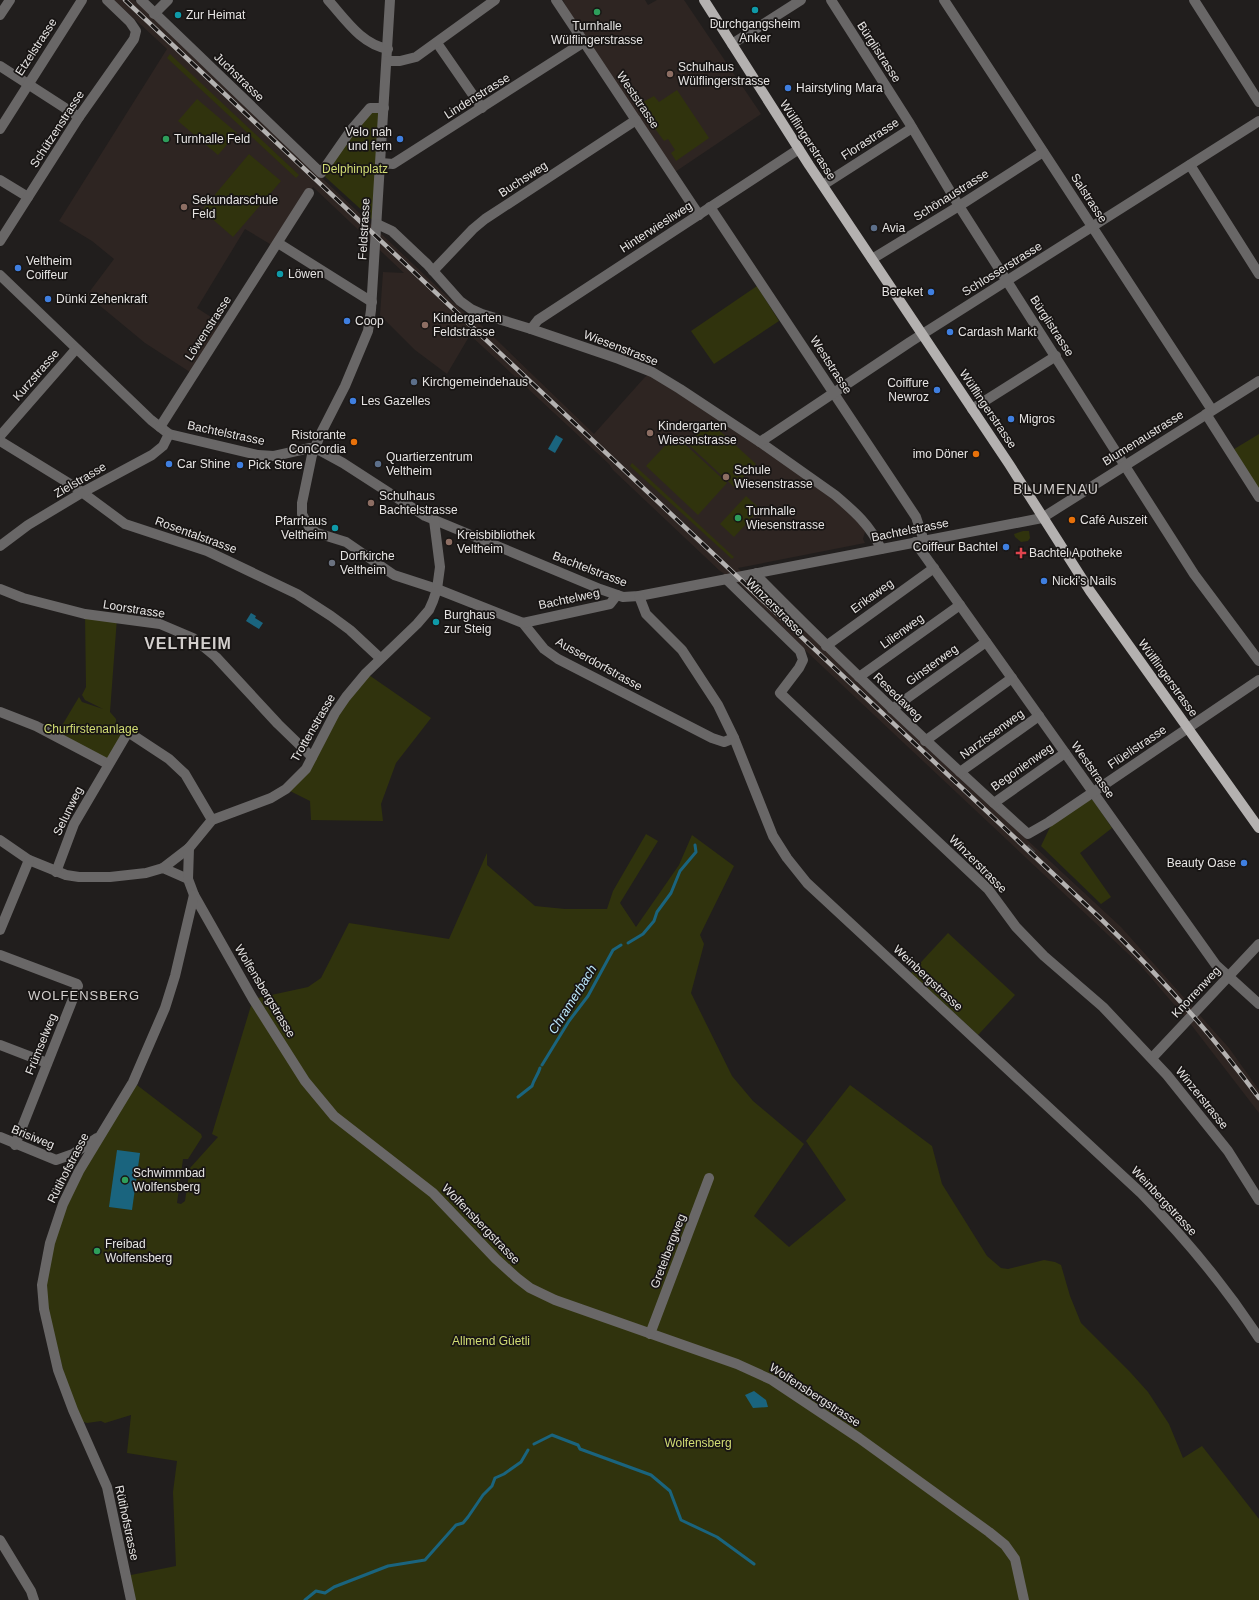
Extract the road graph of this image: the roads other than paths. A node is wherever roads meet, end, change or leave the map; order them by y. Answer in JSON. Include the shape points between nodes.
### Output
{"nodes":[{"id":1,"x":10,"y":0,"type":"edge"},
{"id":2,"x":82,"y":0,"type":"edge"},
{"id":3,"x":106,"y":0,"type":"edge"},
{"id":4,"x":140,"y":0,"type":"edge"},
{"id":5,"x":168,"y":0,"type":"edge"},
{"id":6,"x":328,"y":0,"type":"edge"},
{"id":7,"x":390,"y":0,"type":"edge"},
{"id":8,"x":495,"y":0,"type":"edge"},
{"id":9,"x":556,"y":0,"type":"edge"},
{"id":10,"x":704,"y":0,"type":"edge"},
{"id":11,"x":801,"y":0,"type":"edge"},
{"id":12,"x":831,"y":0,"type":"edge"},
{"id":13,"x":944,"y":0,"type":"edge"},
{"id":14,"x":1194,"y":0,"type":"edge"},
{"id":15,"x":154,"y":14,"type":"junction"},
{"id":16,"x":0,"y":15,"type":"edge"},
{"id":17,"x":584,"y":42,"type":"junction"},
{"id":18,"x":437,"y":43,"type":"junction"},
{"id":19,"x":732,"y":44,"type":"junction"},
{"id":20,"x":388,"y":50,"type":"junction"},
{"id":21,"x":387,"y":61,"type":"junction"},
{"id":22,"x":0,"y":66,"type":"edge"},
{"id":23,"x":28,"y":84,"type":"junction"},
{"id":24,"x":1259,"y":102,"type":"edge"},
{"id":25,"x":384,"y":108,"type":"junction"},
{"id":26,"x":482,"y":108,"type":"junction"},
{"id":27,"x":79,"y":117,"type":"junction"},
{"id":28,"x":636,"y":120,"type":"junction"},
{"id":29,"x":1259,"y":121,"type":"edge"},
{"id":30,"x":912,"y":128,"type":"junction"},
{"id":31,"x":0,"y":129,"type":"edge"},
{"id":32,"x":799,"y":149,"type":"junction"},
{"id":33,"x":1043,"y":152,"type":"junction"},
{"id":34,"x":381,"y":163,"type":"junction"},
{"id":35,"x":1190,"y":165,"type":"junction"},
{"id":36,"x":0,"y":180,"type":"edge"},
{"id":37,"x":823,"y":185,"type":"junction"},
{"id":38,"x":308,"y":193,"type":"dead end"},
{"id":39,"x":28,"y":197,"type":"junction"},
{"id":40,"x":959,"y":206,"type":"junction"},
{"id":41,"x":710,"y":207,"type":"junction"},
{"id":42,"x":699,"y":215,"type":"junction"},
{"id":43,"x":377,"y":224,"type":"junction"},
{"id":44,"x":1093,"y":227,"type":"junction"},
{"id":45,"x":0,"y":242,"type":"edge"},
{"id":46,"x":278,"y":243,"type":"junction"},
{"id":47,"x":872,"y":259,"type":"junction"},
{"id":48,"x":433,"y":271,"type":"junction"},
{"id":49,"x":1259,"y":274,"type":"edge"},
{"id":50,"x":0,"y":275,"type":"edge"},
{"id":51,"x":1008,"y":281,"type":"junction"},
{"id":52,"x":372,"y":302,"type":"junction"},
{"id":53,"x":531,"y":329,"type":"junction"},
{"id":54,"x":922,"y":334,"type":"junction"},
{"id":55,"x":76,"y":349,"type":"junction"},
{"id":56,"x":1056,"y":356,"type":"junction"},
{"id":57,"x":1259,"y":381,"type":"edge"},
{"id":58,"x":834,"y":394,"type":"junction"},
{"id":59,"x":972,"y":409,"type":"junction"},
{"id":60,"x":1209,"y":412,"type":"junction"},
{"id":61,"x":160,"y":427,"type":"junction"},
{"id":62,"x":169,"y":434,"type":"junction"},
{"id":63,"x":0,"y":436,"type":"edge"},
{"id":64,"x":0,"y":441,"type":"edge"},
{"id":65,"x":760,"y":442,"type":"junction"},
{"id":66,"x":315,"y":449,"type":"junction"},
{"id":67,"x":1126,"y":464,"type":"junction"},
{"id":68,"x":83,"y":492,"type":"junction"},
{"id":69,"x":1259,"y":497,"type":"edge"},
{"id":70,"x":1042,"y":518,"type":"junction"},
{"id":71,"x":434,"y":520,"type":"junction"},
{"id":72,"x":920,"y":542,"type":"junction"},
{"id":73,"x":0,"y":546,"type":"edge"},
{"id":74,"x":881,"y":549,"type":"junction"},
{"id":75,"x":934,"y":568,"type":"junction"},
{"id":76,"x":757,"y":573,"type":"junction"},
{"id":77,"x":726,"y":579,"type":"junction"},
{"id":78,"x":0,"y":589,"type":"edge"},
{"id":79,"x":437,"y":589,"type":"junction"},
{"id":80,"x":617,"y":595,"type":"junction"},
{"id":81,"x":639,"y":596,"type":"junction"},
{"id":82,"x":960,"y":605,"type":"junction"},
{"id":83,"x":523,"y":623,"type":"junction"},
{"id":84,"x":986,"y":642,"type":"junction"},
{"id":85,"x":826,"y":646,"type":"junction"},
{"id":86,"x":380,"y":658,"type":"junction"},
{"id":87,"x":1259,"y":661,"type":"edge"},
{"id":88,"x":859,"y":677,"type":"junction"},
{"id":89,"x":1012,"y":678,"type":"junction"},
{"id":90,"x":1259,"y":680,"type":"edge"},
{"id":91,"x":892,"y":709,"type":"junction"},
{"id":92,"x":0,"y":712,"type":"edge"},
{"id":93,"x":1039,"y":716,"type":"junction"},
{"id":94,"x":1188,"y":728,"type":"junction"},
{"id":95,"x":734,"y":738,"type":"junction"},
{"id":96,"x":925,"y":741,"type":"junction"},
{"id":97,"x":1065,"y":753,"type":"junction"},
{"id":98,"x":312,"y":757,"type":"junction"},
{"id":99,"x":108,"y":764,"type":"junction"},
{"id":100,"x":960,"y":772,"type":"junction"},
{"id":101,"x":1093,"y":792,"type":"junction"},
{"id":102,"x":994,"y":803,"type":"junction"},
{"id":103,"x":212,"y":820,"type":"junction"},
{"id":104,"x":1259,"y":828,"type":"edge"},
{"id":105,"x":1028,"y":834,"type":"joint"},
{"id":106,"x":0,"y":840,"type":"edge"},
{"id":107,"x":189,"y":848,"type":"junction"},
{"id":108,"x":29,"y":860,"type":"junction"},
{"id":109,"x":164,"y":868,"type":"junction"},
{"id":110,"x":56,"y":872,"type":"junction"},
{"id":111,"x":188,"y":880,"type":"junction"},
{"id":112,"x":194,"y":895,"type":"junction"},
{"id":113,"x":0,"y":930,"type":"edge"},
{"id":114,"x":1259,"y":944,"type":"edge"},
{"id":115,"x":0,"y":955,"type":"edge"},
{"id":116,"x":1228,"y":977,"type":"junction"},
{"id":117,"x":1259,"y":1004,"type":"edge"},
{"id":118,"x":0,"y":1045,"type":"edge"},
{"id":119,"x":1152,"y":1058,"type":"junction"},
{"id":120,"x":47,"y":1063,"type":"junction"},
{"id":121,"x":0,"y":1137,"type":"edge"},
{"id":122,"x":99,"y":1137,"type":"junction"},
{"id":123,"x":15,"y":1144,"type":"junction"},
{"id":124,"x":710,"y":1178,"type":"dead end"},
{"id":125,"x":1259,"y":1200,"type":"edge"},
{"id":126,"x":650,"y":1334,"type":"junction"},
{"id":127,"x":1259,"y":1338,"type":"edge"},
{"id":128,"x":0,"y":1540,"type":"edge"},
{"id":129,"x":34,"y":1600,"type":"edge"},
{"id":130,"x":131,"y":1600,"type":"edge"},
{"id":131,"x":1024,"y":1600,"type":"edge"}],
"edges":[{"from":1,"to":16,"type":"street"},
{"from":2,"to":23,"type":"street","name":"Etzelstrasse"},
{"from":3,"to":27,"type":"street","name":"Schützenstrasse","via":[[136,31],[134,39]]},
{"from":4,"to":15,"type":"street","name":"Juchstrasse"},
{"from":5,"to":15,"type":"street"},
{"from":6,"to":20,"type":"street","via":[[363,39]]},
{"from":7,"to":20,"type":"street","name":"Feldstrasse"},
{"from":8,"to":18,"type":"street"},
{"from":9,"to":17,"type":"street","name":"Weststrasse"},
{"from":10,"to":19,"type":"main road","name":"Wülflingerstrasse"},
{"from":11,"to":19,"type":"street"},
{"from":12,"to":30,"type":"street","name":"Bürglistrasse"},
{"from":13,"to":33,"type":"street","name":"Salstrasse"},
{"from":14,"to":24,"type":"street"},
{"from":15,"to":25,"type":"street","name":"Juchstrasse","via":[[321,173],[370,108]]},
{"from":17,"to":26,"type":"street","name":"Lindenstrasse"},
{"from":17,"to":28,"type":"street","name":"Weststrasse"},
{"from":18,"to":21,"type":"street","via":[[412,58]]},
{"from":18,"to":26,"type":"street"},
{"from":19,"to":32,"type":"main road","name":"Wülflingerstrasse"},
{"from":20,"to":21,"type":"street","name":"Feldstrasse"},
{"from":21,"to":25,"type":"street","name":"Feldstrasse"},
{"from":22,"to":23,"type":"street"},
{"from":23,"to":27,"type":"street"},
{"from":23,"to":31,"type":"street","name":"Etzelstrasse"},
{"from":25,"to":34,"type":"street","name":"Feldstrasse"},
{"from":26,"to":34,"type":"street","name":"Lindenstrasse","via":[[393,164]]},
{"from":27,"to":39,"type":"street","name":"Schützenstrasse"},
{"from":28,"to":42,"type":"street","name":"Weststrasse"},
{"from":28,"to":48,"type":"street","name":"Buchsweg","via":[[486,219]]},
{"from":29,"to":35,"type":"street","name":"Schlosserstrasse"},
{"from":30,"to":37,"type":"street","name":"Florastrasse"},
{"from":30,"to":40,"type":"street","name":"Bürglistrasse"},
{"from":32,"to":37,"type":"main road","name":"Wülflingerstrasse"},
{"from":32,"to":41,"type":"street","name":"Hinterwiesliweg"},
{"from":33,"to":40,"type":"street","name":"Schönaustrasse"},
{"from":33,"to":44,"type":"street","name":"Salstrasse"},
{"from":34,"to":43,"type":"street","name":"Feldstrasse"},
{"from":35,"to":44,"type":"street","name":"Schlosserstrasse"},
{"from":35,"to":49,"type":"street"},
{"from":36,"to":39,"type":"street"},
{"from":37,"to":47,"type":"main road","name":"Wülflingerstrasse"},
{"from":38,"to":46,"type":"street","name":"Löwenstrasse"},
{"from":39,"to":45,"type":"street","name":"Schützenstrasse"},
{"from":40,"to":47,"type":"street","name":"Schönaustrasse"},
{"from":40,"to":51,"type":"street","name":"Bürglistrasse"},
{"from":41,"to":42,"type":"street","name":"Hinterwiesliweg"},
{"from":41,"to":58,"type":"street","name":"Weststrasse"},
{"from":42,"to":53,"type":"street","name":"Hinterwiesliweg","via":[[538,320]]},
{"from":43,"to":48,"type":"street","name":"Wiesenstrasse","via":[[392,231]]},
{"from":43,"to":52,"type":"street","name":"Feldstrasse"},
{"from":44,"to":51,"type":"street","name":"Schlosserstrasse"},
{"from":44,"to":60,"type":"street","name":"Salstrasse"},
{"from":46,"to":52,"type":"street"},
{"from":46,"to":61,"type":"street","name":"Löwenstrasse"},
{"from":47,"to":54,"type":"main road","name":"Wülflingerstrasse"},
{"from":48,"to":53,"type":"street","name":"Wiesenstrasse","via":[[460,301],[471,309]]},
{"from":50,"to":55,"type":"street","name":"Bachtelstrasse"},
{"from":51,"to":54,"type":"street","name":"Schlosserstrasse"},
{"from":51,"to":56,"type":"street","name":"Bürglistrasse"},
{"from":52,"to":66,"type":"street","name":"Feldstrasse","via":[[368,331]]},
{"from":53,"to":65,"type":"street","name":"Wiesenstrasse","via":[[652,372]]},
{"from":54,"to":58,"type":"street","name":"Schlosserstrasse"},
{"from":54,"to":59,"type":"main road","name":"Wülflingerstrasse"},
{"from":55,"to":61,"type":"street","name":"Bachtelstrasse"},
{"from":55,"to":63,"type":"street","name":"Kurzstrasse"},
{"from":56,"to":59,"type":"street"},
{"from":56,"to":67,"type":"street","name":"Bürglistrasse"},
{"from":57,"to":60,"type":"street","name":"Blumenaustrasse"},
{"from":58,"to":65,"type":"street","name":"Schlosserstrasse"},
{"from":58,"to":72,"type":"street","name":"Weststrasse","via":[[916,517]]},
{"from":59,"to":70,"type":"main road","name":"Wülflingerstrasse"},
{"from":60,"to":67,"type":"street","name":"Blumenaustrasse"},
{"from":60,"to":69,"type":"street","name":"Salstrasse"},
{"from":61,"to":62,"type":"street","name":"Bachtelstrasse"},
{"from":62,"to":66,"type":"street","name":"Bachtelstrasse","via":[[258,455],[274,456]]},
{"from":62,"to":68,"type":"street","name":"Zielstrasse","via":[[163,446],[152,455]]},
{"from":64,"to":68,"type":"street","name":"Rosentalstrasse"},
{"from":65,"to":74,"type":"street","name":"Wiesenstrasse","via":[[855,512],[872,530]]},
{"from":66,"to":71,"type":"street","name":"Bachtelstrasse","via":[[343,463]]},
{"from":66,"to":79,"type":"street","name":"Feldstrasse","via":[[302,503],[302,514],[309,526],[317,533],[346,542],[394,576]]},
{"from":67,"to":70,"type":"street","name":"Blumenaustrasse"},
{"from":67,"to":87,"type":"street","name":"Bürglistrasse","via":[[1194,574]]},
{"from":68,"to":73,"type":"street","name":"Zielstrasse","via":[[28,525]]},
{"from":68,"to":86,"type":"street","name":"Rosentalstrasse","via":[[125,524],[207,551],[297,594],[350,630]]},
{"from":70,"to":72,"type":"street","name":"Bachtelstrasse"},
{"from":70,"to":94,"type":"main road","name":"Wülflingerstrasse","via":[[1111,622]]},
{"from":71,"to":79,"type":"street","name":"Trottenstrasse","via":[[439,555]]},
{"from":71,"to":80,"type":"street","name":"Bachtelstrasse"},
{"from":72,"to":74,"type":"street","name":"Bachtelstrasse"},
{"from":72,"to":75,"type":"street","name":"Weststrasse"},
{"from":74,"to":76,"type":"street","name":"Bachtelstrasse"},
{"from":75,"to":82,"type":"street","name":"Weststrasse"},
{"from":75,"to":85,"type":"street","name":"Erikaweg"},
{"from":76,"to":77,"type":"street","name":"Bachtelstrasse"},
{"from":76,"to":85,"type":"street","name":"Resedaweg"},
{"from":77,"to":81,"type":"street","name":"Bachtelstrasse"},
{"from":77,"to":119,"type":"street","name":"Winzerstrasse","via":[[800,651],[803,660],[780,693],[988,889],[1016,927],[1044,956],[1103,1007]]},
{"from":78,"to":98,"type":"street","name":"Loorstrasse","via":[[23,598],[86,614],[160,624],[192,638],[216,657]]},
{"from":79,"to":83,"type":"street","name":"Ausserdorfstrasse"},
{"from":79,"to":86,"type":"street","name":"Trottenstrasse","via":[[429,610]]},
{"from":80,"to":81,"type":"street","name":"Bachtelstrasse"},
{"from":80,"to":83,"type":"street","name":"Bachtelweg","via":[[610,604]]},
{"from":81,"to":95,"type":"street","name":"Weinbergstrasse","via":[[646,614],[682,650],[697,672],[718,705]]},
{"from":82,"to":84,"type":"street","name":"Weststrasse"},
{"from":82,"to":88,"type":"street","name":"Lilienweg"},
{"from":83,"to":95,"type":"street","name":"Ausserdorfstrasse","via":[[544,649],[558,659],[712,738],[724,742]]},
{"from":84,"to":89,"type":"street","name":"Weststrasse"},
{"from":84,"to":91,"type":"street","name":"Ginsterweg"},
{"from":85,"to":88,"type":"street","name":"Resedaweg"},
{"from":86,"to":98,"type":"street","name":"Trottenstrasse","via":[[346,696]]},
{"from":88,"to":91,"type":"street","name":"Resedaweg"},
{"from":89,"to":93,"type":"street","name":"Weststrasse"},
{"from":89,"to":96,"type":"street"},
{"from":90,"to":94,"type":"street","name":"Flüelistrasse"},
{"from":91,"to":96,"type":"street","name":"Resedaweg"},
{"from":92,"to":99,"type":"street","via":[[36,726]]},
{"from":93,"to":97,"type":"street","name":"Weststrasse"},
{"from":93,"to":100,"type":"street","name":"Narzissenweg"},
{"from":94,"to":101,"type":"street","name":"Flüelistrasse"},
{"from":94,"to":104,"type":"main road","name":"Wülflingerstrasse"},
{"from":95,"to":127,"type":"street","name":"Weinbergstrasse","via":[[773,836],[807,883],[1141,1193],[1222,1284]]},
{"from":96,"to":100,"type":"street","name":"Resedaweg"},
{"from":97,"to":101,"type":"street","name":"Weststrasse"},
{"from":97,"to":102,"type":"street","name":"Begonienweg"},
{"from":98,"to":103,"type":"street","name":"Trottenstrasse","via":[[306,769],[286,789],[271,798]]},
{"from":99,"to":103,"type":"street","name":"Selunweg","via":[[128,732],[169,759],[185,774]]},
{"from":99,"to":110,"type":"street","name":"Selunweg","via":[[74,824]]},
{"from":100,"to":102,"type":"street","name":"Resedaweg"},
{"from":101,"to":105,"type":"street","name":"Flüelistrasse"},
{"from":101,"to":116,"type":"street","name":"Weststrasse","via":[[1216,965]]},
{"from":102,"to":105,"type":"street","name":"Resedaweg"},
{"from":103,"to":107,"type":"street"},
{"from":106,"to":108,"type":"street"},
{"from":107,"to":109,"type":"street"},
{"from":107,"to":111,"type":"street"},
{"from":108,"to":110,"type":"street"},
{"from":108,"to":113,"type":"street"},
{"from":109,"to":110,"type":"street","via":[[146,873],[95,877],[79,877]]},
{"from":109,"to":111,"type":"street"},
{"from":111,"to":112,"type":"street","name":"Wolfensbergstrasse"},
{"from":112,"to":122,"type":"street","name":"Rütihofstrasse","via":[[165,1008],[133,1082]]},
{"from":112,"to":126,"type":"street","name":"Wolfensbergstrasse","via":[[253,999],[305,1081],[334,1116],[433,1192],[496,1259],[530,1288],[562,1303]]},
{"from":114,"to":116,"type":"street","name":"Knorrenweg"},
{"from":115,"to":120,"type":"street","name":"Frümselweg","via":[[78,986]]},
{"from":116,"to":117,"type":"street","name":"Weststrasse"},
{"from":116,"to":119,"type":"street","name":"Knorrenweg"},
{"from":118,"to":120,"type":"street"},
{"from":119,"to":125,"type":"street","name":"Winzerstrasse","via":[[1228,1151]]},
{"from":120,"to":123,"type":"street","name":"Frümselweg"},
{"from":121,"to":123,"type":"street","name":"Brisiweg"},
{"from":122,"to":123,"type":"street","name":"Brisiweg","via":[[73,1154],[56,1160]]},
{"from":122,"to":130,"type":"street","name":"Rütihofstrasse","via":[[63,1204],[50,1243],[42,1285],[44,1309],[58,1370],[107,1487]]},
{"from":124,"to":126,"type":"street","name":"Gretelbergweg"},
{"from":126,"to":131,"type":"street","name":"Wolfensbergstrasse","via":[[737,1364],[772,1380],[859,1438],[1005,1545],[1015,1559]]},
{"from":128,"to":129,"type":"street"}]}
